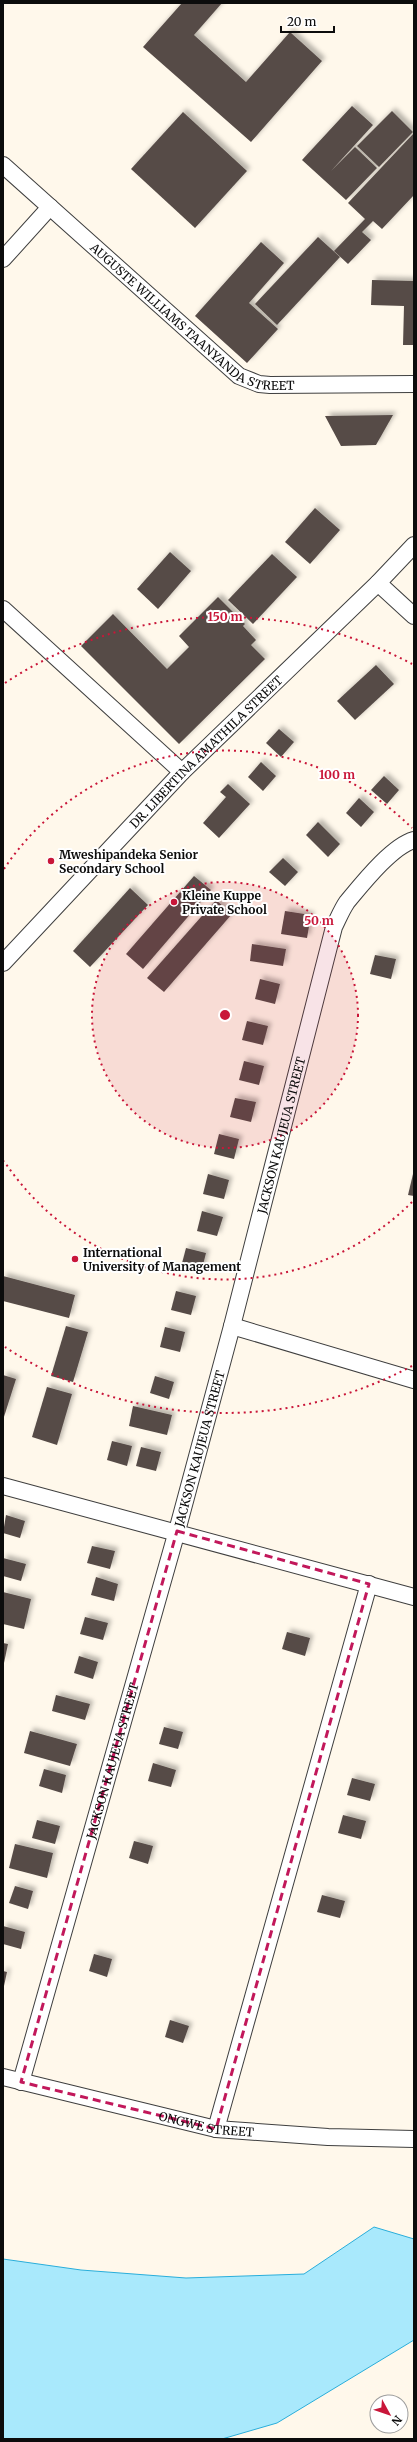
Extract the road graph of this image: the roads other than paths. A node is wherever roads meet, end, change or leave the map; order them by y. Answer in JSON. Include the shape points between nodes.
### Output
{"nodes":[{"id":1,"x":3,"y":165,"type":"edge"},
{"id":2,"x":50,"y":207,"type":"junction"},
{"id":3,"x":3,"y":258,"type":"edge"},
{"id":4,"x":414,"y":384,"type":"edge"},
{"id":5,"x":414,"y":545,"type":"edge"},
{"id":6,"x":378,"y":583,"type":"junction"},
{"id":7,"x":3,"y":609,"type":"edge"},
{"id":8,"x":414,"y":616,"type":"edge"},
{"id":9,"x":182,"y":772,"type":"junction"},
{"id":10,"x":414,"y":840,"type":"edge"},
{"id":11,"x":3,"y":963,"type":"edge"},
{"id":12,"x":232,"y":1326,"type":"junction"},
{"id":13,"x":414,"y":1380,"type":"edge"},
{"id":14,"x":3,"y":1486,"type":"edge"},
{"id":15,"x":177,"y":1531,"type":"junction"},
{"id":16,"x":369,"y":1584,"type":"junction"},
{"id":17,"x":414,"y":1597,"type":"edge"},
{"id":18,"x":3,"y":2077,"type":"edge"},
{"id":19,"x":21,"y":2082,"type":"junction"},
{"id":20,"x":216,"y":2129,"type":"junction"},
{"id":21,"x":414,"y":2139,"type":"edge"}],
"edges":[{"from":1,"to":2,"type":"street","name":"AUGUSTE WILLIAMS TAANYANDA STREET"},
{"from":2,"to":3,"type":"street"},
{"from":2,"to":4,"type":"street","name":"AUGUSTE WILLIAMS TAANYANDA STREET","via":[[239,376],[259,384],[270,385]]},
{"from":5,"to":6,"type":"street","name":"DR. LIBERTINA AMATHILA STREET"},
{"from":6,"to":8,"type":"street"},
{"from":6,"to":9,"type":"street","name":"DR. LIBERTINA AMATHILA STREET"},
{"from":7,"to":9,"type":"street"},
{"from":9,"to":11,"type":"street","name":"DR. LIBERTINA AMATHILA STREET"},
{"from":10,"to":12,"type":"street","name":"JACKSON KAUJEUA STREET","via":[[406,842],[396,850],[366,882],[346,904],[334,927]]},
{"from":12,"to":13,"type":"street"},
{"from":12,"to":15,"type":"street","name":"JACKSON KAUJEUA STREET"},
{"from":14,"to":15,"type":"street"},
{"from":15,"to":16,"type":"street"},
{"from":15,"to":19,"type":"street","name":"JACKSON KAUJEUA STREET"},
{"from":16,"to":17,"type":"street"},
{"from":16,"to":20,"type":"street"},
{"from":18,"to":19,"type":"street","name":"ONGWE STREET"},
{"from":19,"to":20,"type":"street","name":"ONGWE STREET"},
{"from":20,"to":21,"type":"street","name":"ONGWE STREET","via":[[328,2137]]}]}
